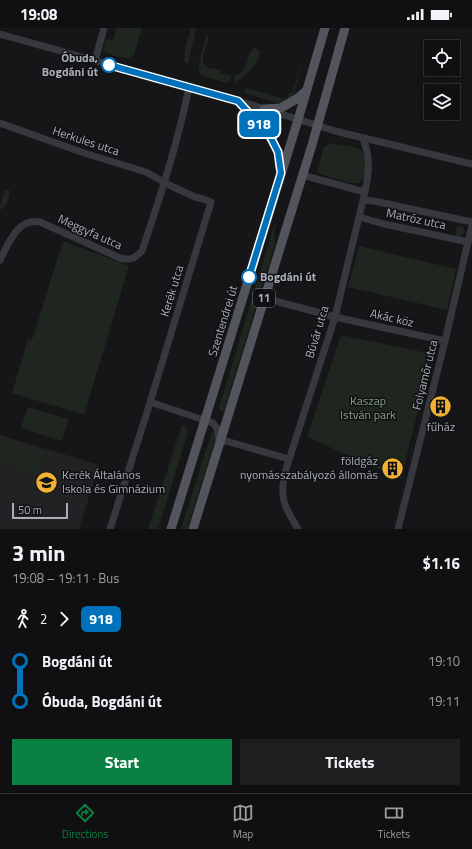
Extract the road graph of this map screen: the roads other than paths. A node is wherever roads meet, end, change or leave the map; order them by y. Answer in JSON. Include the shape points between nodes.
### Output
{"nodes":[{"id":1,"x":104,"y":28,"type":"edge"},
{"id":2,"x":325,"y":28,"type":"edge"},
{"id":3,"x":345,"y":28,"type":"edge"},
{"id":4,"x":0,"y":34,"type":"edge"},
{"id":5,"x":95,"y":61,"type":"junction"},
{"id":6,"x":189,"y":87,"type":"junction"},
{"id":7,"x":306,"y":90,"type":"junction"},
{"id":8,"x":238,"y":101,"type":"junction"},
{"id":9,"x":264,"y":109,"type":"junction"},
{"id":10,"x":298,"y":120,"type":"junction"},
{"id":11,"x":0,"y":123,"type":"edge"},
{"id":12,"x":318,"y":127,"type":"junction"},
{"id":13,"x":363,"y":139,"type":"junction"},
{"id":14,"x":472,"y":164,"type":"edge"},
{"id":15,"x":281,"y":173,"type":"junction"},
{"id":16,"x":302,"y":175,"type":"junction"},
{"id":17,"x":164,"y":183,"type":"junction"},
{"id":18,"x":365,"y":192,"type":"junction"},
{"id":19,"x":363,"y":200,"type":"junction"},
{"id":20,"x":359,"y":216,"type":"junction"},
{"id":21,"x":472,"y":222,"type":"edge"},
{"id":22,"x":472,"y":225,"type":"edge"},
{"id":23,"x":468,"y":242,"type":"junction"},
{"id":24,"x":0,"y":260,"type":"edge"},
{"id":25,"x":267,"y":287,"type":"junction"},
{"id":26,"x":335,"y":316,"type":"junction"},
{"id":27,"x":445,"y":341,"type":"junction"},
{"id":28,"x":150,"y":402,"type":"junction"},
{"id":29,"x":205,"y":420,"type":"junction"},
{"id":30,"x":219,"y":446,"type":"junction"},
{"id":31,"x":289,"y":459,"type":"junction"},
{"id":32,"x":110,"y":529,"type":"edge"},
{"id":33,"x":171,"y":529,"type":"edge"},
{"id":34,"x":193,"y":529,"type":"edge"},
{"id":35,"x":298,"y":529,"type":"edge"},
{"id":36,"x":398,"y":529,"type":"edge"}],
"edges":[{"from":1,"to":5,"type":"street"},
{"from":2,"to":7,"type":"main road","name":"Szentendrei út","number":"11"},
{"from":3,"to":12,"type":"main road","number":"11"},
{"from":4,"to":5,"type":"street"},
{"from":5,"to":6,"type":"street"},
{"from":6,"to":8,"type":"street"},
{"from":6,"to":17,"type":"street"},
{"from":7,"to":9,"type":"main road","via":[[281,108]]},
{"from":7,"to":10,"type":"main road","name":"Szentendrei út","number":"11"},
{"from":8,"to":9,"type":"street"},
{"from":8,"to":15,"type":"main road","via":[[270,136],[278,152]]},
{"from":9,"to":10,"type":"street"},
{"from":10,"to":12,"type":"street"},
{"from":10,"to":15,"type":"main road","name":"Szentendrei út","number":"11"},
{"from":11,"to":17,"type":"street","name":"Herkules utca","via":[[146,172]]},
{"from":12,"to":13,"type":"street"},
{"from":12,"to":16,"type":"main road","number":"11"},
{"from":13,"to":14,"type":"street"},
{"from":13,"to":18,"type":"street","name":"Búvár utca","via":[[369,160]]},
{"from":15,"to":29,"type":"main road","name":"Szentendrei út","number":"11"},
{"from":16,"to":18,"type":"street"},
{"from":16,"to":25,"type":"main road","number":"11"},
{"from":17,"to":24,"type":"street","name":"Meggyfa utca","via":[[142,251],[136,257],[127,260],[34,221],[27,222],[19,228]]},
{"from":17,"to":28,"type":"street","name":"Kerék utca","via":[[211,202]]},
{"from":18,"to":19,"type":"street","name":"Búvár utca"},
{"from":19,"to":20,"type":"street","name":"Búvár utca"},
{"from":19,"to":21,"type":"street","name":"Matróz utca"},
{"from":20,"to":23,"type":"street","name":"Matróz utca"},
{"from":20,"to":26,"type":"street","name":"Búvár utca"},
{"from":22,"to":23,"type":"street","name":"Folyamőr utca"},
{"from":23,"to":27,"type":"street","name":"Folyamőr utca"},
{"from":25,"to":26,"type":"street","name":"Akác köz","via":[[270,299]]},
{"from":25,"to":30,"type":"main road","number":"11"},
{"from":26,"to":27,"type":"street","name":"Akác köz"},
{"from":26,"to":31,"type":"street","name":"Búvár utca"},
{"from":27,"to":36,"type":"street","name":"Folyamőr utca"},
{"from":28,"to":29,"type":"street"},
{"from":28,"to":32,"type":"street","name":"Kerék utca"},
{"from":29,"to":30,"type":"street","via":[[217,428]]},
{"from":29,"to":33,"type":"main road","name":"Szentendrei út","number":"11"},
{"from":30,"to":31,"type":"street","via":[[226,441]]},
{"from":30,"to":34,"type":"main road","number":"11"},
{"from":31,"to":35,"type":"street","name":"Búvár utca","via":[[283,495]]}]}
